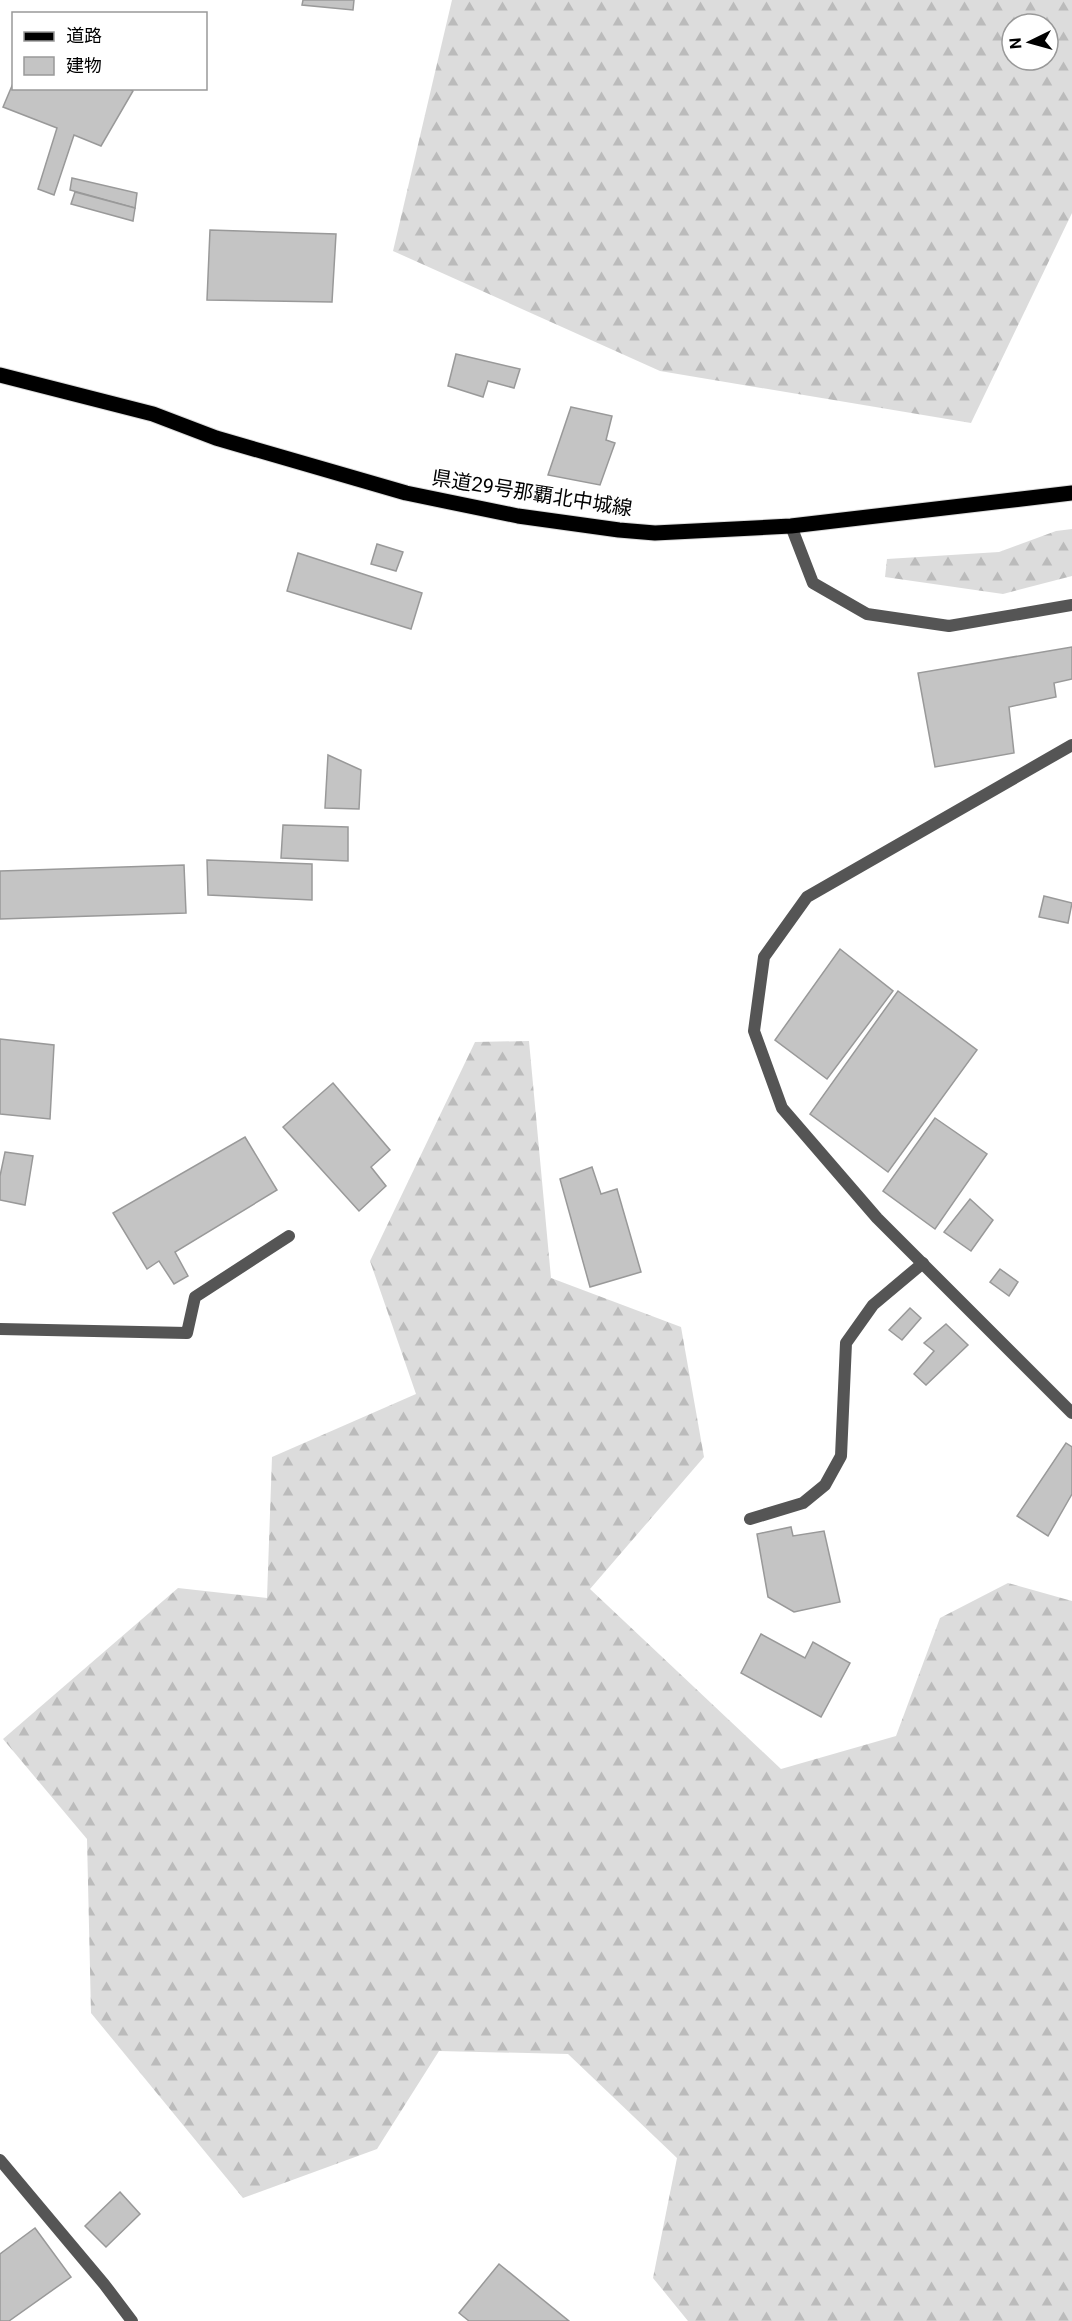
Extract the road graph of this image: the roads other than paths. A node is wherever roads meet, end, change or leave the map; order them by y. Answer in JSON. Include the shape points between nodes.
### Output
{"nodes":[{"id":1,"x":0,"y":375,"type":"edge"},
{"id":2,"x":1072,"y":494,"type":"edge"},
{"id":3,"x":791,"y":526,"type":"junction"},
{"id":4,"x":1072,"y":605,"type":"edge"},
{"id":5,"x":1072,"y":745,"type":"edge"},
{"id":6,"x":289,"y":1236,"type":"dead end"},
{"id":7,"x":923,"y":1263,"type":"junction"},
{"id":8,"x":0,"y":1329,"type":"edge"},
{"id":9,"x":1072,"y":1413,"type":"edge"},
{"id":10,"x":750,"y":1519,"type":"dead end"},
{"id":11,"x":0,"y":2160,"type":"edge"},
{"id":12,"x":132,"y":2321,"type":"edge"}],
"edges":[{"from":1,"to":3,"type":"main road","name":"県道29号那覇北中城線","via":[[153,414],[216,438],[406,493],[496,512],[655,532]]},
{"from":2,"to":3,"type":"main road","name":"県道29号那覇北中城線"},
{"from":3,"to":4,"type":"street","via":[[813,583],[867,614],[949,626]]},
{"from":5,"to":7,"type":"street","via":[[807,897],[764,957],[754,1031],[782,1108],[877,1218]]},
{"from":6,"to":8,"type":"street","via":[[195,1297],[187,1333]]},
{"from":7,"to":9,"type":"street"},
{"from":7,"to":10,"type":"street","via":[[873,1305],[846,1342],[841,1456],[825,1485],[803,1503]]},
{"from":11,"to":12,"type":"street"}]}
